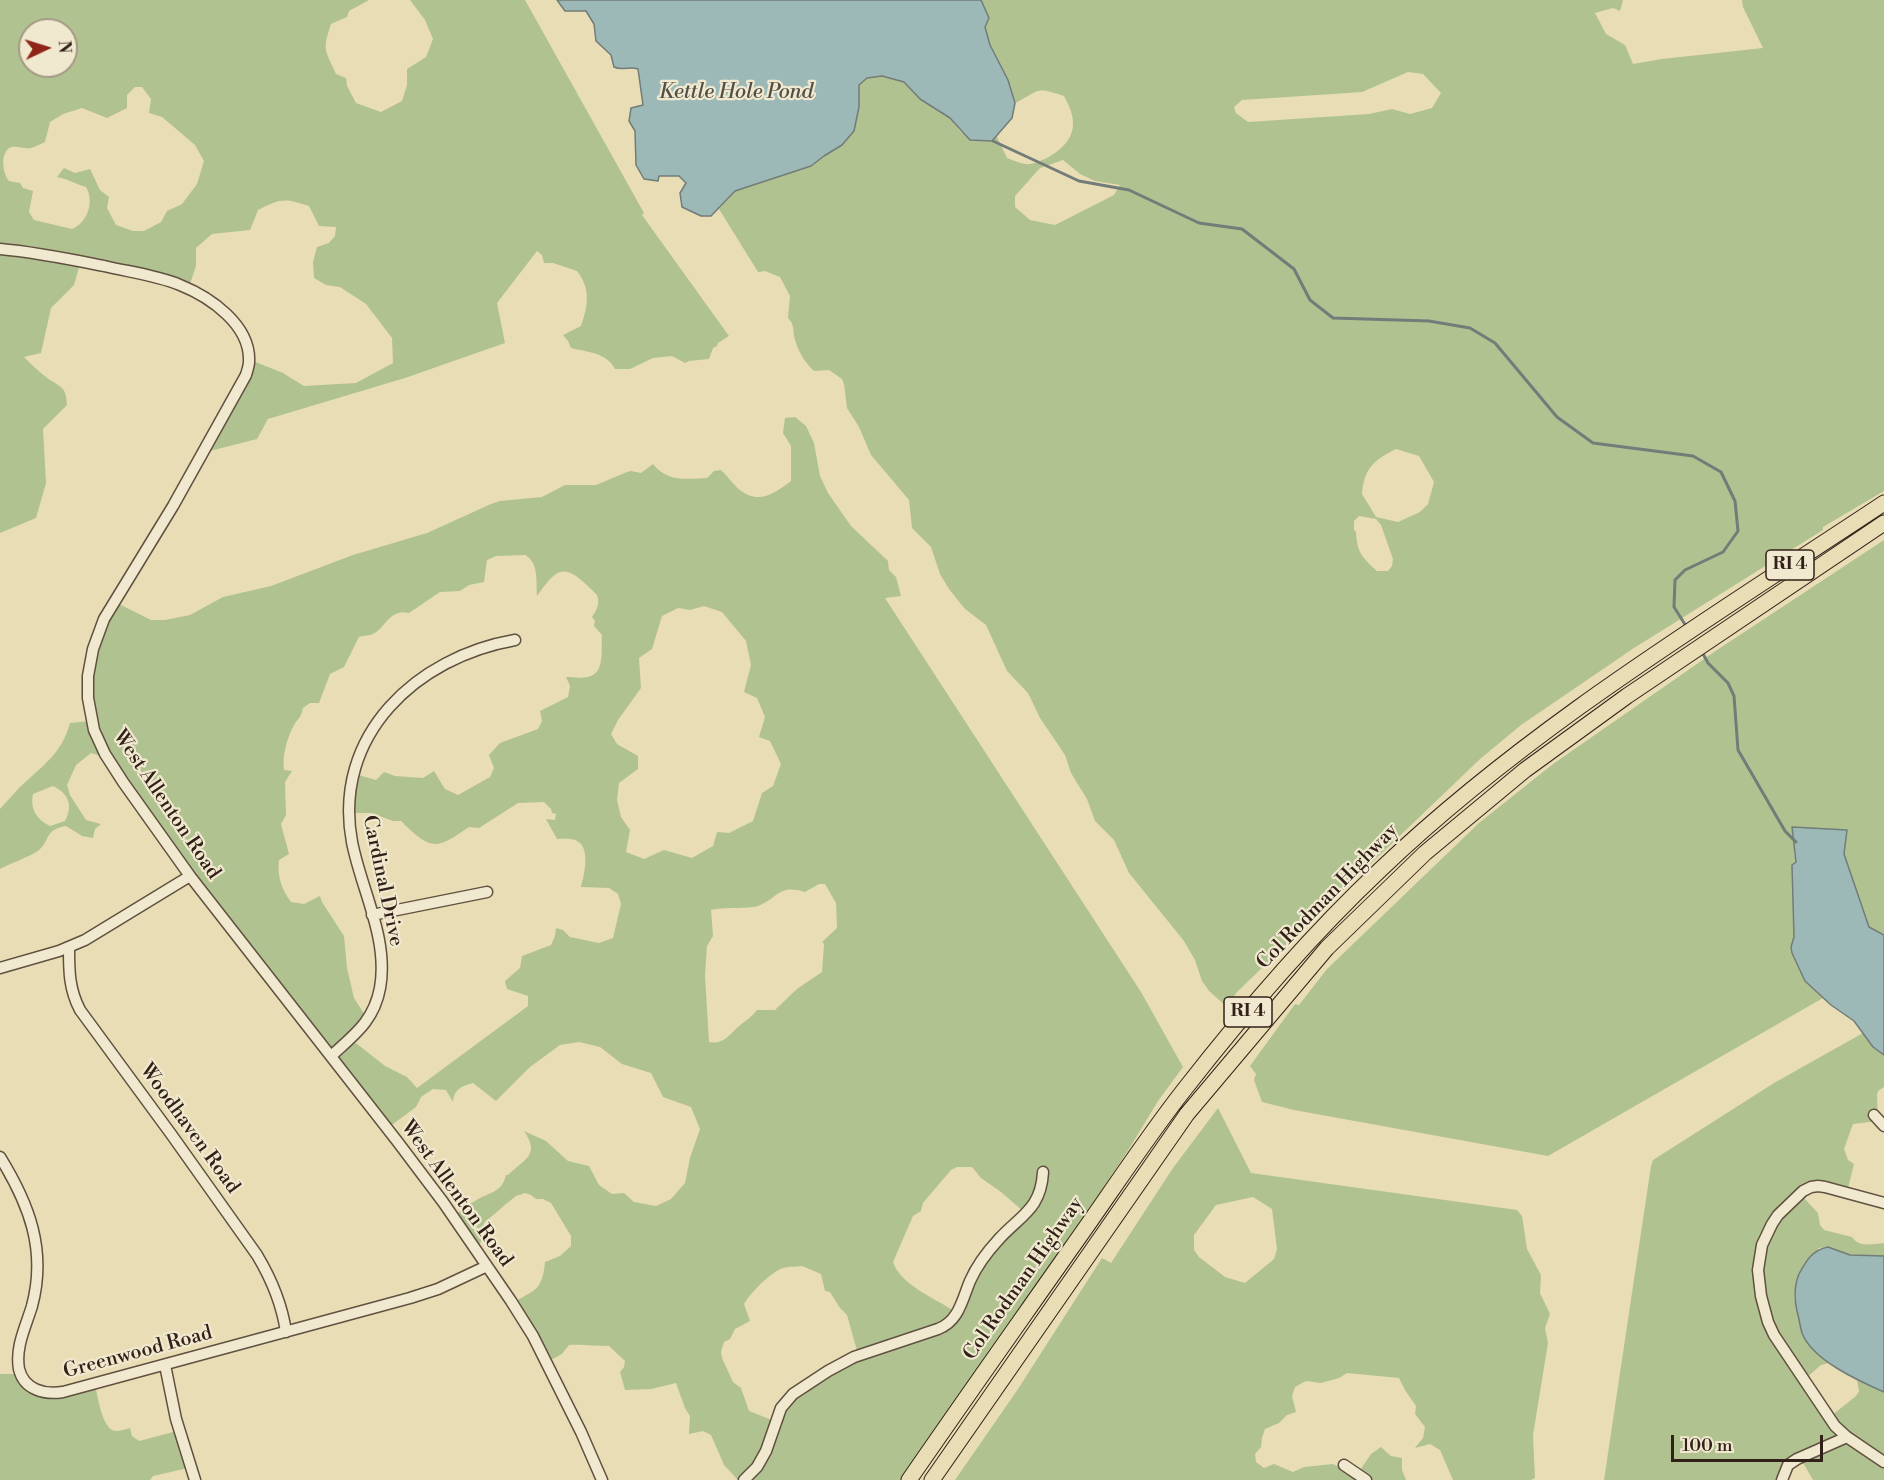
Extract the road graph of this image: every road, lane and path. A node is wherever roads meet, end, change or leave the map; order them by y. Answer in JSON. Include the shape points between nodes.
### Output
{"nodes":[{"id":1,"x":0,"y":249,"type":"edge"},
{"id":2,"x":1884,"y":503,"type":"edge"},
{"id":3,"x":1884,"y":523,"type":"edge"},
{"id":4,"x":515,"y":640,"type":"dead end"},
{"id":5,"x":190,"y":876,"type":"junction"},
{"id":6,"x":487,"y":892,"type":"dead end"},
{"id":7,"x":372,"y":915,"type":"junction"},
{"id":8,"x":69,"y":948,"type":"junction"},
{"id":9,"x":0,"y":968,"type":"edge"},
{"id":10,"x":331,"y":1056,"type":"junction"},
{"id":11,"x":1874,"y":1115,"type":"dead end"},
{"id":12,"x":1884,"y":1126,"type":"edge"},
{"id":13,"x":0,"y":1157,"type":"edge"},
{"id":14,"x":1043,"y":1172,"type":"dead end"},
{"id":15,"x":1884,"y":1203,"type":"edge"},
{"id":16,"x":486,"y":1266,"type":"junction"},
{"id":17,"x":286,"y":1332,"type":"junction"},
{"id":18,"x":165,"y":1365,"type":"junction"},
{"id":19,"x":1847,"y":1437,"type":"junction"},
{"id":20,"x":1884,"y":1462,"type":"edge"},
{"id":21,"x":1344,"y":1465,"type":"dead end"},
{"id":22,"x":195,"y":1480,"type":"edge"},
{"id":23,"x":602,"y":1480,"type":"edge"},
{"id":24,"x":744,"y":1480,"type":"edge"},
{"id":25,"x":909,"y":1480,"type":"edge"},
{"id":26,"x":932,"y":1480,"type":"edge"},
{"id":27,"x":1366,"y":1480,"type":"edge"},
{"id":28,"x":1782,"y":1480,"type":"edge"}],
"edges":[{"from":1,"to":5,"type":"street","name":"West Allenton Road","via":[[74,260],[179,285],[224,312],[240,328],[247,346],[246,375],[104,619],[88,676],[91,720],[105,754]]},
{"from":2,"to":25,"type":"highway","name":"Col Rodman Highway","number":"RI 4","via":[[1578,707],[1476,786],[1380,870],[1311,940],[1184,1090]]},
{"from":3,"to":26,"type":"highway","name":"Col Rodman Highway","number":"RI 4","via":[[1544,756],[1425,853],[1328,948],[1187,1114]]},
{"from":4,"to":7,"type":"street","name":"Cardinal Drive","via":[[473,650],[425,675],[388,708],[366,739],[353,771],[348,817]]},
{"from":5,"to":8,"type":"street"},
{"from":5,"to":10,"type":"street","name":"West Allenton Road"},
{"from":6,"to":7,"type":"street"},
{"from":7,"to":10,"type":"street","name":"Cardinal Drive","via":[[382,975],[377,1001],[366,1023]]},
{"from":8,"to":9,"type":"street"},
{"from":8,"to":17,"type":"street","name":"Woodhaven Road","via":[[73,997],[80,1010],[257,1255],[278,1297]]},
{"from":10,"to":16,"type":"street","name":"West Allenton Road","via":[[443,1202]]},
{"from":11,"to":12,"type":"street"},
{"from":13,"to":18,"type":"street","name":"Greenwood Road","via":[[29,1211],[36,1249],[34,1300],[18,1351],[23,1379],[51,1394]]},
{"from":14,"to":24,"type":"street","via":[[1034,1205],[984,1256],[951,1322],[854,1357],[793,1394],[781,1408],[757,1467]]},
{"from":15,"to":19,"type":"street","via":[[1811,1187],[1778,1215],[1760,1257],[1763,1309],[1774,1335],[1835,1426]]},
{"from":16,"to":17,"type":"street","name":"Greenwood Road","via":[[438,1289]]},
{"from":16,"to":23,"type":"street","name":"West Allenton Road","via":[[533,1336]]},
{"from":17,"to":18,"type":"street","name":"Greenwood Road"},
{"from":18,"to":22,"type":"street"},
{"from":19,"to":20,"type":"street"},
{"from":19,"to":28,"type":"street","via":[[1797,1459],[1788,1465]]},
{"from":21,"to":27,"type":"street"}]}
